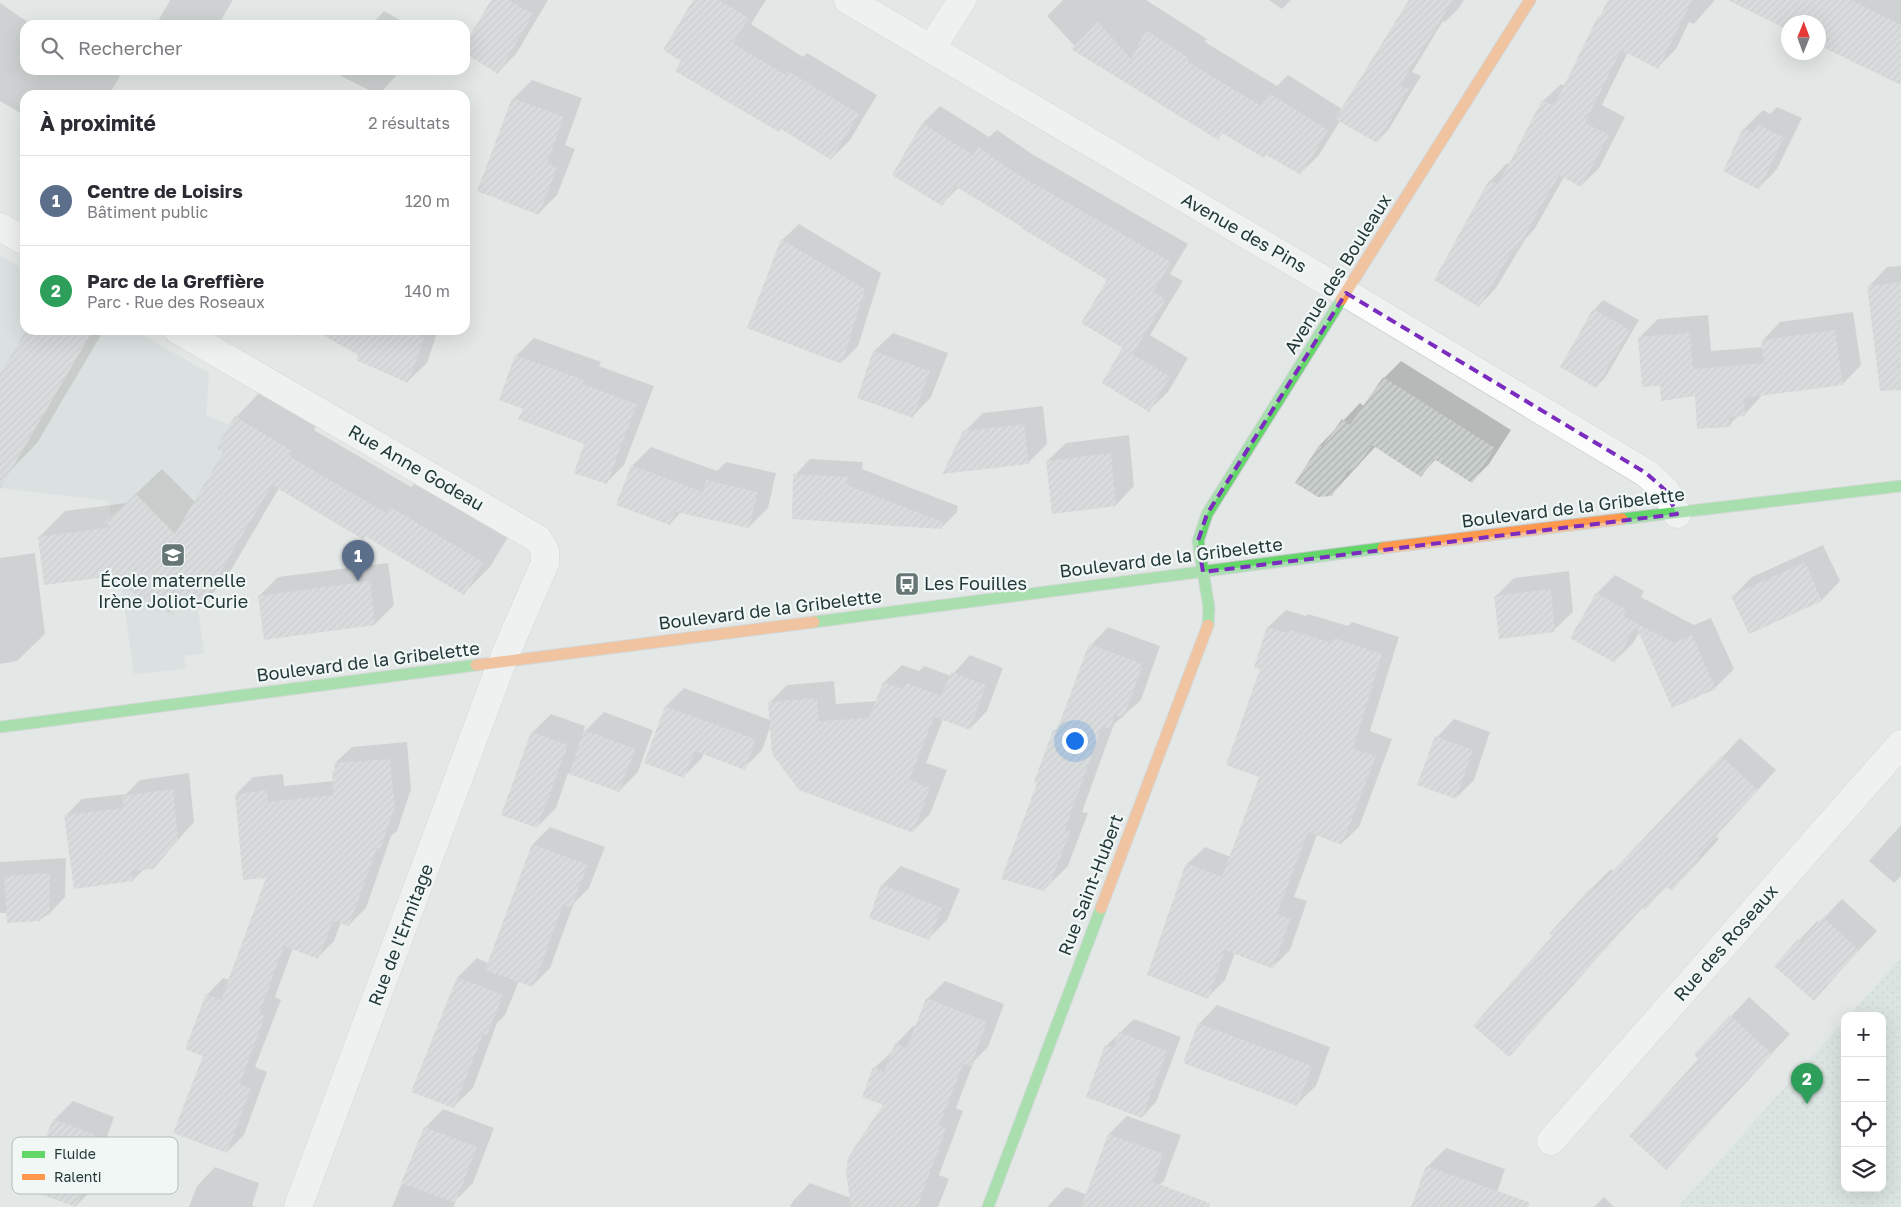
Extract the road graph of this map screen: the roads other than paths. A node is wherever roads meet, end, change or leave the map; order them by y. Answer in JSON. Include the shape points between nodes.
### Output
{"nodes":[{"id":1,"x":848,"y":0,"type":"edge"},
{"id":2,"x":962,"y":0,"type":"edge"},
{"id":3,"x":1530,"y":0,"type":"edge"},
{"id":4,"x":931,"y":49,"type":"junction"},
{"id":5,"x":0,"y":227,"type":"edge"},
{"id":6,"x":20,"y":238,"type":"edge"},
{"id":7,"x":1346,"y":292,"type":"junction"},
{"id":8,"x":187,"y":335,"type":"edge"},
{"id":9,"x":1901,"y":486,"type":"edge"},
{"id":10,"x":1677,"y":514,"type":"junction"},
{"id":11,"x":1203,"y":572,"type":"junction"},
{"id":12,"x":502,"y":662,"type":"junction"},
{"id":13,"x":0,"y":727,"type":"edge"},
{"id":14,"x":1901,"y":744,"type":"edge"},
{"id":15,"x":1551,"y":1142,"type":"dead end"},
{"id":16,"x":298,"y":1207,"type":"edge"},
{"id":17,"x":988,"y":1207,"type":"edge"}],
"edges":[{"from":1,"to":4,"type":"street","name":"Avenue des Pins"},
{"from":2,"to":4,"type":"street"},
{"from":3,"to":7,"type":"main road","name":"Avenue des Bouleaux"},
{"from":4,"to":7,"type":"street","name":"Avenue des Pins"},
{"from":5,"to":6,"type":"street"},
{"from":7,"to":10,"type":"street","name":"Avenue des Pins","via":[[1646,474],[1665,490]]},
{"from":7,"to":11,"type":"main road","name":"Avenue des Bouleaux","via":[[1206,514],[1198,541]]},
{"from":8,"to":12,"type":"street","name":"Rue Anne Godeau","via":[[538,539],[545,551],[545,563]]},
{"from":9,"to":10,"type":"main road","name":"Boulevard de la Gribelette"},
{"from":10,"to":11,"type":"main road","name":"Boulevard de la Gribelette"},
{"from":11,"to":12,"type":"main road","name":"Boulevard de la Gribelette"},
{"from":11,"to":17,"type":"main road","name":"Rue Saint-Hubert","via":[[1209,608],[1208,626]]},
{"from":12,"to":13,"type":"main road","name":"Boulevard de la Gribelette"},
{"from":12,"to":16,"type":"street","name":"Rue de l'Ermitage"},
{"from":14,"to":15,"type":"street","name":"Rue des Roseaux"}]}
